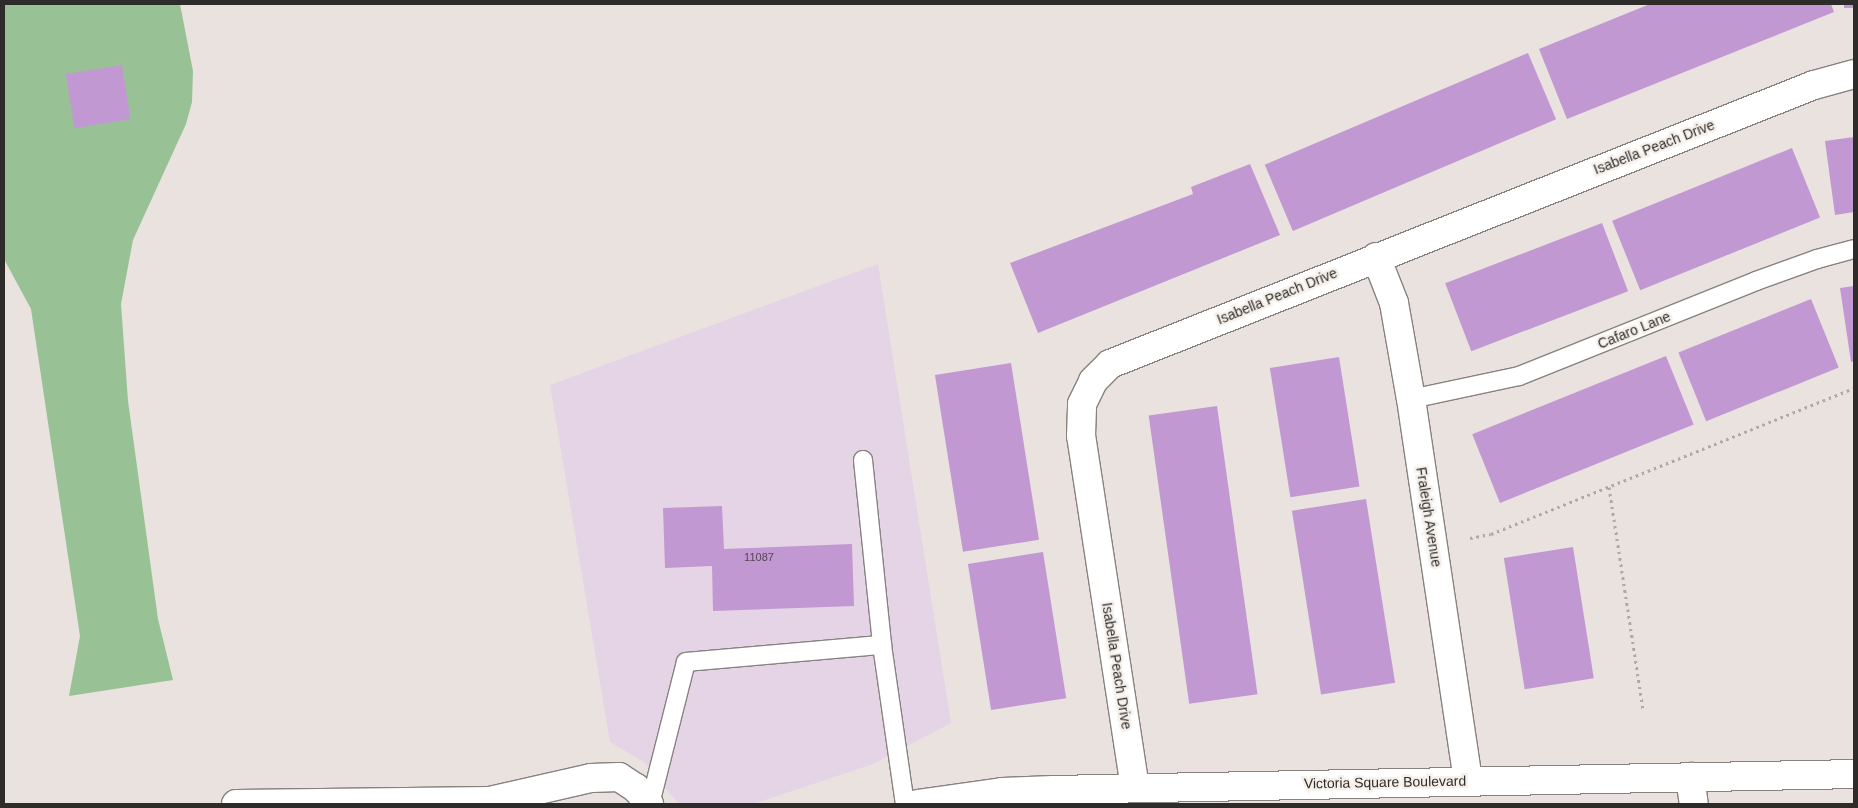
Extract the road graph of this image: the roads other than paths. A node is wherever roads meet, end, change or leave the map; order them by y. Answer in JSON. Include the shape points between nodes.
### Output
{"nodes":[{"id":1,"x":1854,"y":74,"type":"edge"},
{"id":2,"x":1854,"y":249,"type":"edge"},
{"id":3,"x":1376,"y":256,"type":"junction"},
{"id":4,"x":1411,"y":399,"type":"junction"},
{"id":5,"x":863,"y":460,"type":"dead end"},
{"id":6,"x":882,"y":645,"type":"junction"},
{"id":7,"x":1854,"y":774,"type":"edge"},
{"id":8,"x":1690,"y":777,"type":"junction"},
{"id":9,"x":1468,"y":781,"type":"junction"},
{"id":10,"x":1135,"y":788,"type":"junction"},
{"id":11,"x":236,"y":804,"type":"edge"},
{"id":12,"x":649,"y":804,"type":"edge"},
{"id":13,"x":904,"y":804,"type":"edge"},
{"id":14,"x":917,"y":804,"type":"edge"},
{"id":15,"x":1694,"y":804,"type":"edge"}],
"edges":[{"from":1,"to":3,"type":"street","name":"Isabella Peach Drive","via":[[1814,85]]},
{"from":2,"to":4,"type":"lane","name":"Cafaro Lane","via":[[1756,281],[1519,376]]},
{"from":3,"to":4,"type":"street","name":"Fraleigh Avenue","via":[[1394,303]]},
{"from":3,"to":10,"type":"street","name":"Isabella Peach Drive","via":[[1110,364],[1093,381],[1082,404],[1081,436]]},
{"from":4,"to":9,"type":"street","name":"Fraleigh Avenue"},
{"from":5,"to":6,"type":"lane"},
{"from":6,"to":12,"type":"lane","via":[[686,662]]},
{"from":6,"to":13,"type":"lane"},
{"from":7,"to":8,"type":"street","name":"Victoria Square Boulevard"},
{"from":8,"to":9,"type":"street","name":"Victoria Square Boulevard"},
{"from":8,"to":15,"type":"street"},
{"from":9,"to":10,"type":"street","name":"Victoria Square Boulevard"},
{"from":10,"to":14,"type":"street","name":"Victoria Square Boulevard","via":[[1002,792]]},
{"from":11,"to":12,"type":"street","via":[[490,801],[591,778],[618,777],[636,788]]}]}
